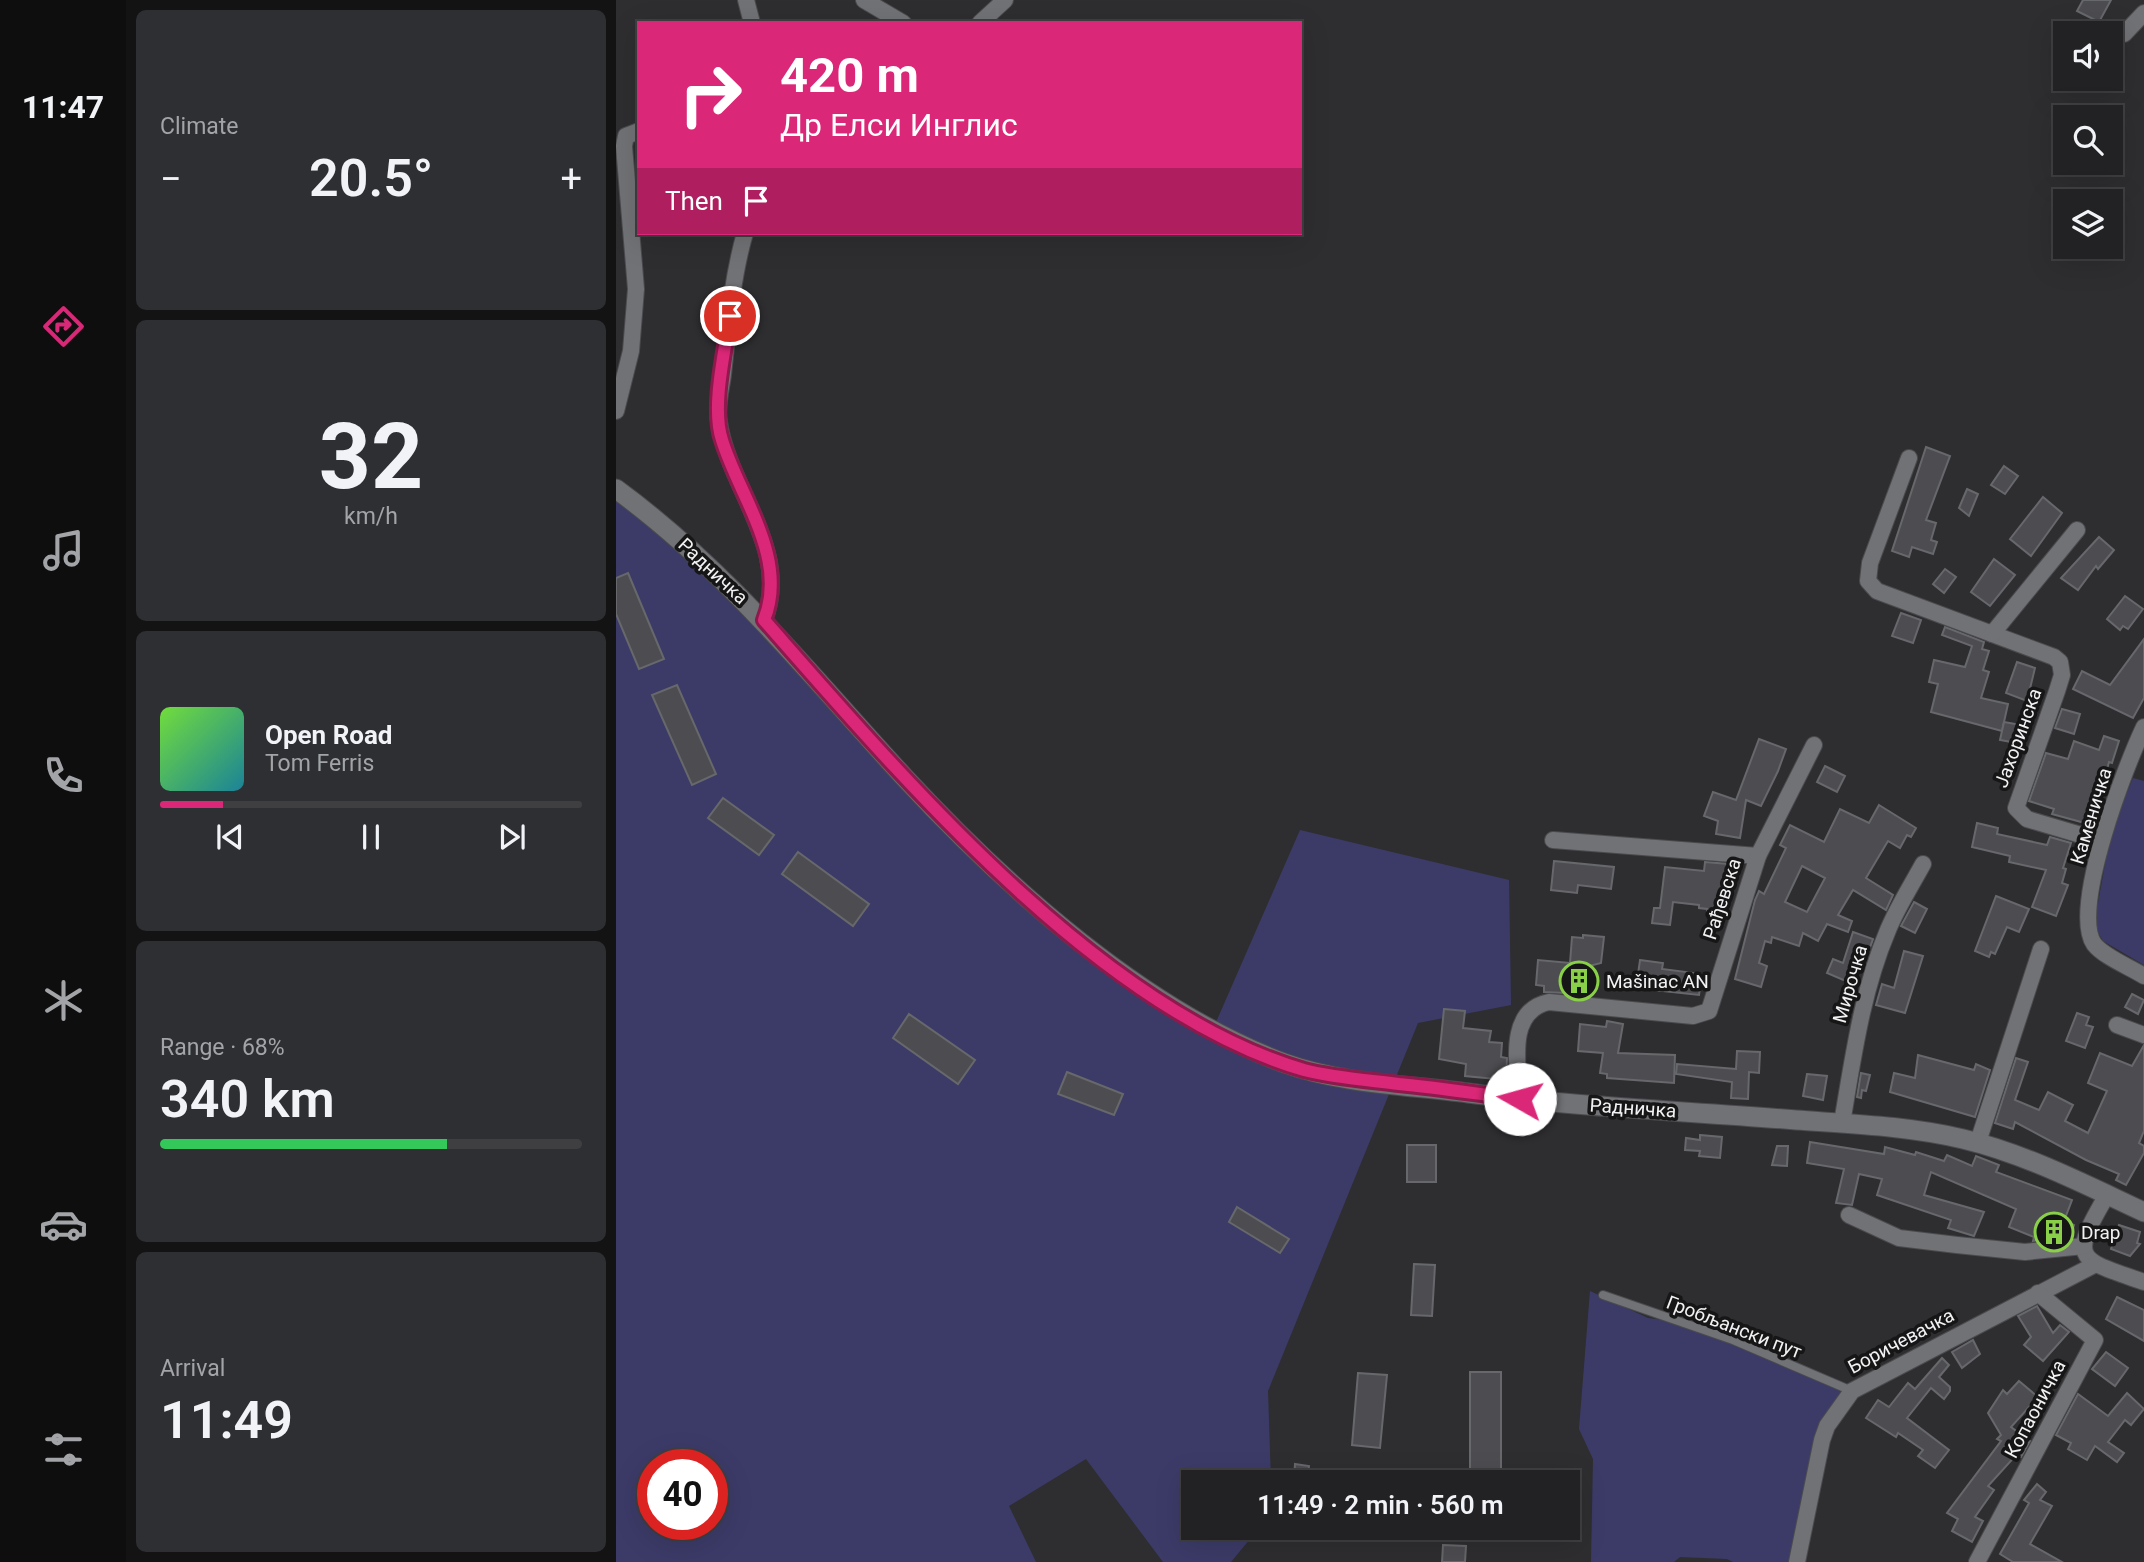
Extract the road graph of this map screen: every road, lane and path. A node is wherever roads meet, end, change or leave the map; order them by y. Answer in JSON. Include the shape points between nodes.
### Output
{"nodes":[{"id":1,"x":746,"y":0,"type":"edge"},
{"id":2,"x":864,"y":0,"type":"edge"},
{"id":3,"x":1006,"y":0,"type":"edge"},
{"id":4,"x":2144,"y":13,"type":"edge"},
{"id":5,"x":751,"y":21,"type":"edge"},
{"id":6,"x":900,"y":21,"type":"edge"},
{"id":7,"x":982,"y":21,"type":"edge"},
{"id":8,"x":2124,"y":34,"type":"dead end"},
{"id":9,"x":637,"y":132,"type":"edge"},
{"id":10,"x":745,"y":235,"type":"edge"},
{"id":11,"x":616,"y":411,"type":"edge"},
{"id":12,"x":1909,"y":457,"type":"dead end"},
{"id":13,"x":616,"y":489,"type":"edge"},
{"id":14,"x":2077,"y":530,"type":"dead end"},
{"id":15,"x":764,"y":620,"type":"junction"},
{"id":16,"x":1992,"y":634,"type":"junction"},
{"id":17,"x":2144,"y":727,"type":"edge"},
{"id":18,"x":1814,"y":744,"type":"dead end"},
{"id":19,"x":1553,"y":840,"type":"dead end"},
{"id":20,"x":2101,"y":841,"type":"junction"},
{"id":21,"x":1758,"y":856,"type":"junction"},
{"id":22,"x":1923,"y":864,"type":"dead end"},
{"id":23,"x":2041,"y":949,"type":"dead end"},
{"id":24,"x":2144,"y":976,"type":"edge"},
{"id":25,"x":2117,"y":1025,"type":"dead end"},
{"id":26,"x":2144,"y":1035,"type":"edge"},
{"id":27,"x":1520,"y":1099,"type":"junction"},
{"id":28,"x":1842,"y":1123,"type":"junction"},
{"id":29,"x":1978,"y":1142,"type":"junction"},
{"id":30,"x":2107,"y":1195,"type":"junction"},
{"id":31,"x":2144,"y":1212,"type":"edge"},
{"id":32,"x":1849,"y":1215,"type":"dead end"},
{"id":33,"x":2084,"y":1246,"type":"junction"},
{"id":34,"x":2094,"y":1265,"type":"junction"},
{"id":35,"x":2144,"y":1282,"type":"edge"},
{"id":36,"x":2038,"y":1293,"type":"junction"},
{"id":37,"x":1603,"y":1295,"type":"dead end"},
{"id":38,"x":1852,"y":1391,"type":"junction"},
{"id":39,"x":1797,"y":1562,"type":"edge"},
{"id":40,"x":1977,"y":1562,"type":"edge"}],
"edges":[{"from":1,"to":5,"type":"street"},
{"from":2,"to":6,"type":"street"},
{"from":3,"to":7,"type":"street"},
{"from":4,"to":8,"type":"street"},
{"from":9,"to":11,"type":"street","via":[[626,136],[624,146],[636,289],[631,351]]},
{"from":10,"to":15,"type":"street","via":[[718,418],[768,561],[771,598]]},
{"from":12,"to":16,"type":"street","name":"Јахоринска","via":[[1870,563],[1868,581],[1877,591]]},
{"from":13,"to":15,"type":"street","name":"Радничка","via":[[700,557]]},
{"from":14,"to":16,"type":"street"},
{"from":15,"to":27,"type":"street","name":"Радничка","via":[[951,825],[1081,942],[1157,998],[1238,1042],[1307,1070]]},
{"from":16,"to":20,"type":"street","name":"Јахоринска","via":[[2054,657],[2061,666],[2018,813],[2027,820]]},
{"from":17,"to":20,"type":"street","name":"Каменичка"},
{"from":18,"to":21,"type":"street","name":"Рађевска"},
{"from":19,"to":21,"type":"street"},
{"from":20,"to":24,"type":"street","name":"Каменичка","via":[[2088,912],[2091,937],[2095,946]]},
{"from":21,"to":27,"type":"street","name":"Рађевска","via":[[1709,1011],[1693,1016],[1549,1002],[1537,1005],[1529,1009],[1520,1028]]},
{"from":22,"to":28,"type":"street","name":"Мирочка","via":[[1890,924],[1877,961],[1857,1032]]},
{"from":23,"to":29,"type":"street"},
{"from":25,"to":26,"type":"street"},
{"from":27,"to":28,"type":"street","name":"Радничка"},
{"from":28,"to":29,"type":"street","name":"Радничка"},
{"from":29,"to":30,"type":"street","name":"Радничка"},
{"from":30,"to":31,"type":"street","name":"Радничка"},
{"from":30,"to":33,"type":"street","via":[[2085,1233]]},
{"from":32,"to":33,"type":"street","via":[[1899,1238],[2025,1252]]},
{"from":33,"to":34,"type":"street"},
{"from":34,"to":35,"type":"street"},
{"from":34,"to":36,"type":"street","name":"Боричевачка"},
{"from":36,"to":38,"type":"street","name":"Боричевачка"},
{"from":36,"to":40,"type":"street","name":"Копаоничка","via":[[2095,1340]]},
{"from":37,"to":38,"type":"lane","name":"Гробљански пут","via":[[1733,1340]]},
{"from":38,"to":39,"type":"street","name":"Боричевачка","via":[[1822,1440]]}]}
